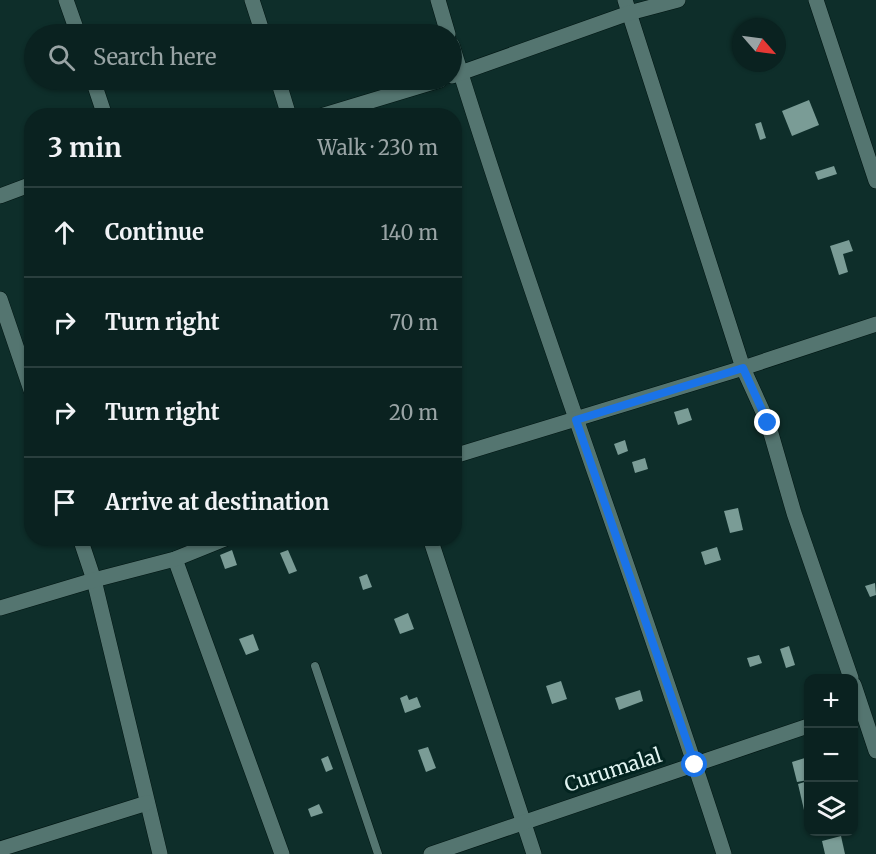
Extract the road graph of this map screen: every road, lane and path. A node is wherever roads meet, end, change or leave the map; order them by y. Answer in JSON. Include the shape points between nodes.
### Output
{"nodes":[{"id":1,"x":66,"y":0,"type":"edge"},
{"id":2,"x":252,"y":0,"type":"edge"},
{"id":3,"x":438,"y":0,"type":"edge"},
{"id":4,"x":678,"y":0,"type":"edge"},
{"id":5,"x":816,"y":0,"type":"edge"},
{"id":6,"x":627,"y":7,"type":"edge"},
{"id":7,"x":74,"y":24,"type":"edge"},
{"id":8,"x":260,"y":24,"type":"edge"},
{"id":9,"x":445,"y":24,"type":"edge"},
{"id":10,"x":462,"y":73,"type":"edge"},
{"id":11,"x":96,"y":90,"type":"edge"},
{"id":12,"x":281,"y":90,"type":"edge"},
{"id":13,"x":407,"y":90,"type":"edge"},
{"id":14,"x":461,"y":90,"type":"edge"},
{"id":15,"x":102,"y":108,"type":"edge"},
{"id":16,"x":287,"y":108,"type":"edge"},
{"id":17,"x":347,"y":108,"type":"edge"},
{"id":18,"x":876,"y":181,"type":"edge"},
{"id":19,"x":24,"y":187,"type":"edge"},
{"id":20,"x":0,"y":196,"type":"edge"},
{"id":21,"x":0,"y":299,"type":"edge"},
{"id":22,"x":876,"y":324,"type":"edge"},
{"id":23,"x":743,"y":368,"type":"junction"},
{"id":24,"x":24,"y":370,"type":"edge"},
{"id":25,"x":576,"y":420,"type":"junction"},
{"id":26,"x":462,"y":454,"type":"edge"},
{"id":27,"x":83,"y":546,"type":"edge"},
{"id":28,"x":207,"y":546,"type":"edge"},
{"id":29,"x":433,"y":546,"type":"edge"},
{"id":30,"x":175,"y":559,"type":"junction"},
{"id":31,"x":94,"y":580,"type":"junction"},
{"id":32,"x":0,"y":608,"type":"edge"},
{"id":33,"x":315,"y":666,"type":"dead end"},
{"id":34,"x":850,"y":674,"type":"edge"},
{"id":35,"x":858,"y":694,"type":"edge"},
{"id":36,"x":864,"y":708,"type":"edge"},
{"id":37,"x":804,"y":727,"type":"edge"},
{"id":38,"x":876,"y":751,"type":"edge"},
{"id":39,"x":695,"y":765,"type":"junction"},
{"id":40,"x":147,"y":803,"type":"junction"},
{"id":41,"x":523,"y":822,"type":"junction"},
{"id":42,"x":0,"y":849,"type":"edge"},
{"id":43,"x":160,"y":854,"type":"edge"},
{"id":44,"x":282,"y":854,"type":"edge"},
{"id":45,"x":378,"y":854,"type":"edge"},
{"id":46,"x":431,"y":854,"type":"edge"},
{"id":47,"x":534,"y":854,"type":"edge"},
{"id":48,"x":724,"y":854,"type":"edge"}],
"edges":[{"from":1,"to":7,"type":"street"},
{"from":2,"to":8,"type":"street"},
{"from":3,"to":9,"type":"street"},
{"from":4,"to":6,"type":"street"},
{"from":5,"to":18,"type":"street"},
{"from":6,"to":10,"type":"street"},
{"from":6,"to":23,"type":"street"},
{"from":11,"to":15,"type":"street"},
{"from":12,"to":16,"type":"street"},
{"from":13,"to":17,"type":"street"},
{"from":14,"to":25,"type":"street"},
{"from":19,"to":20,"type":"street"},
{"from":21,"to":24,"type":"street"},
{"from":22,"to":23,"type":"street"},
{"from":23,"to":25,"type":"street"},
{"from":23,"to":34,"type":"street","via":[[768,423],[794,513]]},
{"from":25,"to":26,"type":"street"},
{"from":25,"to":39,"type":"street"},
{"from":27,"to":31,"type":"street"},
{"from":28,"to":30,"type":"street"},
{"from":29,"to":41,"type":"street"},
{"from":30,"to":31,"type":"street"},
{"from":30,"to":44,"type":"street"},
{"from":31,"to":32,"type":"street"},
{"from":31,"to":40,"type":"street"},
{"from":33,"to":45,"type":"lane"},
{"from":35,"to":36,"type":"street"},
{"from":36,"to":38,"type":"street"},
{"from":37,"to":39,"type":"street","name":"Curumalal"},
{"from":39,"to":41,"type":"street","name":"Curumalal"},
{"from":39,"to":48,"type":"street"},
{"from":40,"to":42,"type":"street"},
{"from":40,"to":43,"type":"street"},
{"from":41,"to":46,"type":"street","name":"Curumalal"},
{"from":41,"to":47,"type":"street"}]}
